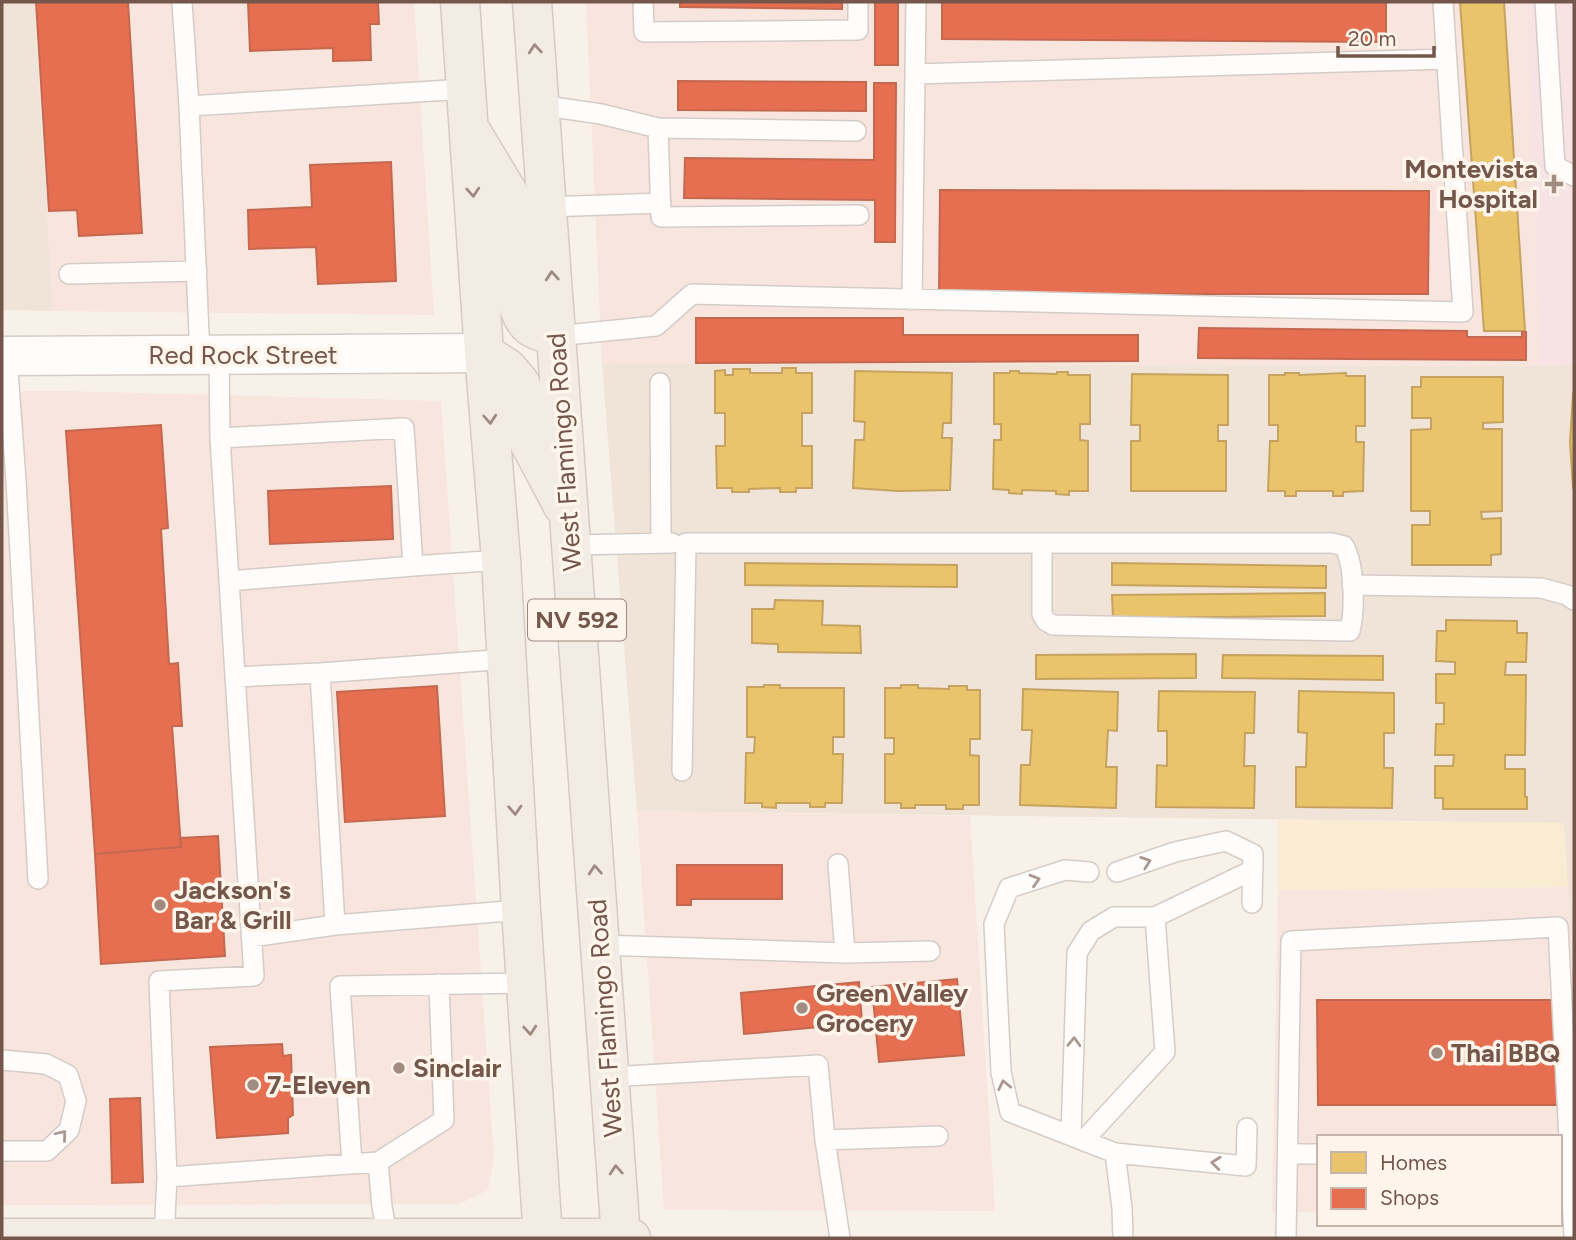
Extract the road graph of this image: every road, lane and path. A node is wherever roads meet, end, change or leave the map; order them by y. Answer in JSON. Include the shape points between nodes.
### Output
{"nodes":[{"id":1,"x":183,"y":2,"type":"edge"},
{"id":2,"x":460,"y":2,"type":"edge"},
{"id":3,"x":532,"y":2,"type":"edge"},
{"id":4,"x":643,"y":2,"type":"edge"},
{"id":5,"x":858,"y":2,"type":"edge"},
{"id":6,"x":916,"y":2,"type":"edge"},
{"id":7,"x":1443,"y":2,"type":"edge"},
{"id":8,"x":1545,"y":2,"type":"edge"},
{"id":9,"x":1447,"y":59,"type":"junction"},
{"id":10,"x":915,"y":74,"type":"junction"},
{"id":11,"x":466,"y":89,"type":"junction"},
{"id":12,"x":539,"y":105,"type":"junction"},
{"id":13,"x":189,"y":106,"type":"junction"},
{"id":14,"x":468,"y":126,"type":"junction"},
{"id":15,"x":658,"y":128,"type":"junction"},
{"id":16,"x":856,"y":131,"type":"dead end"},
{"id":17,"x":1574,"y":176,"type":"edge"},
{"id":18,"x":661,"y":203,"type":"junction"},
{"id":19,"x":547,"y":208,"type":"junction"},
{"id":20,"x":859,"y":215,"type":"dead end"},
{"id":21,"x":198,"y":271,"type":"junction"},
{"id":22,"x":69,"y":274,"type":"dead end"},
{"id":23,"x":912,"y":300,"type":"junction"},
{"id":24,"x":556,"y":336,"type":"junction"},
{"id":25,"x":484,"y":353,"type":"junction"},
{"id":26,"x":210,"y":355,"type":"junction"},
{"id":27,"x":5,"y":356,"type":"edge"},
{"id":28,"x":660,"y":383,"type":"dead end"},
{"id":29,"x":220,"y":438,"type":"junction"},
{"id":30,"x":9,"y":481,"type":"edge"},
{"id":31,"x":570,"y":532,"type":"junction"},
{"id":32,"x":661,"y":543,"type":"junction"},
{"id":33,"x":686,"y":543,"type":"junction"},
{"id":34,"x":1042,"y":544,"type":"junction"},
{"id":35,"x":501,"y":561,"type":"junction"},
{"id":36,"x":413,"y":566,"type":"junction"},
{"id":37,"x":229,"y":581,"type":"junction"},
{"id":38,"x":1352,"y":585,"type":"junction"},
{"id":39,"x":1574,"y":600,"type":"edge"},
{"id":40,"x":507,"y":659,"type":"junction"},
{"id":41,"x":320,"y":673,"type":"junction"},
{"id":42,"x":235,"y":677,"type":"junction"},
{"id":43,"x":682,"y":772,"type":"dead end"},
{"id":44,"x":838,"y":864,"type":"dead end"},
{"id":45,"x":1253,"y":870,"type":"junction"},
{"id":46,"x":1089,"y":872,"type":"dead end"},
{"id":47,"x":1117,"y":872,"type":"dead end"},
{"id":48,"x":38,"y":879,"type":"dead end"},
{"id":49,"x":1252,"y":903,"type":"dead end"},
{"id":50,"x":521,"y":910,"type":"junction"},
{"id":51,"x":1155,"y":917,"type":"junction"},
{"id":52,"x":335,"y":925,"type":"junction"},
{"id":53,"x":251,"y":937,"type":"junction"},
{"id":54,"x":600,"y":945,"type":"junction"},
{"id":55,"x":930,"y":951,"type":"dead end"},
{"id":56,"x":845,"y":953,"type":"junction"},
{"id":57,"x":526,"y":983,"type":"junction"},
{"id":58,"x":439,"y":984,"type":"junction"},
{"id":59,"x":2,"y":1060,"type":"edge"},
{"id":60,"x":609,"y":1077,"type":"junction"},
{"id":61,"x":1247,"y":1128,"type":"dead end"},
{"id":62,"x":938,"y":1136,"type":"dead end"},
{"id":63,"x":1077,"y":1137,"type":"junction"},
{"id":64,"x":825,"y":1140,"type":"junction"},
{"id":65,"x":2,"y":1151,"type":"edge"},
{"id":66,"x":1115,"y":1153,"type":"junction"},
{"id":67,"x":1288,"y":1154,"type":"junction"},
{"id":68,"x":1317,"y":1154,"type":"edge"},
{"id":69,"x":1565,"y":1154,"type":"edge"},
{"id":70,"x":378,"y":1162,"type":"junction"},
{"id":71,"x":352,"y":1164,"type":"junction"},
{"id":72,"x":167,"y":1177,"type":"junction"},
{"id":73,"x":1574,"y":1236,"type":"edge"},
{"id":74,"x":6,"y":1238,"type":"edge"},
{"id":75,"x":164,"y":1238,"type":"edge"},
{"id":76,"x":388,"y":1238,"type":"edge"},
{"id":77,"x":543,"y":1238,"type":"edge"},
{"id":78,"x":621,"y":1238,"type":"edge"},
{"id":79,"x":631,"y":1238,"type":"edge"},
{"id":80,"x":840,"y":1238,"type":"edge"},
{"id":81,"x":1123,"y":1238,"type":"edge"},
{"id":82,"x":1286,"y":1238,"type":"edge"}],
"edges":[{"from":1,"to":13,"type":"lane"},
{"from":2,"to":11,"type":"main road","number":"NV 592"},
{"from":12,"to":3,"type":"main road","name":"West Flamingo Road","number":"NV 592","one_way":true},
{"from":4,"to":5,"type":"lane","via":[[644,32],[658,32],[858,30]]},
{"from":6,"to":10,"type":"lane"},
{"from":7,"to":9,"type":"lane"},
{"from":8,"to":17,"type":"lane","via":[[1555,166]]},
{"from":9,"to":10,"type":"lane"},
{"from":9,"to":23,"type":"lane","via":[[1463,312]]},
{"from":10,"to":23,"type":"lane"},
{"from":11,"to":13,"type":"lane"},
{"from":11,"to":14,"type":"main road","number":"NV 592"},
{"from":12,"to":15,"type":"lane"},
{"from":12,"to":19,"type":"main road","name":"West Flamingo Road","number":"NV 592"},
{"from":13,"to":21,"type":"lane"},
{"from":14,"to":24,"type":"main road","via":[[510,196],[524,322]]},
{"from":14,"to":25,"type":"main road","number":"NV 592","one_way":true},
{"from":15,"to":16,"type":"lane"},
{"from":15,"to":18,"type":"lane"},
{"from":18,"to":19,"type":"lane"},
{"from":18,"to":20,"type":"lane","via":[[661,217]]},
{"from":24,"to":19,"type":"main road","name":"West Flamingo Road","number":"NV 592","one_way":true},
{"from":21,"to":22,"type":"lane"},
{"from":21,"to":26,"type":"lane"},
{"from":23,"to":24,"type":"lane","via":[[692,294],[656,326]]},
{"from":24,"to":31,"type":"main road","name":"West Flamingo Road","number":"NV 592"},
{"from":25,"to":26,"type":"street","name":"Red Rock Street"},
{"from":25,"to":31,"type":"main road","via":[[520,383],[526,399],[529,442]]},
{"from":25,"to":35,"type":"main road","number":"NV 592","one_way":true},
{"from":26,"to":27,"type":"street","name":"Red Rock Street"},
{"from":26,"to":29,"type":"lane"},
{"from":27,"to":30,"type":"lane"},
{"from":28,"to":32,"type":"lane"},
{"from":29,"to":36,"type":"lane","via":[[404,428]]},
{"from":29,"to":37,"type":"lane"},
{"from":30,"to":48,"type":"lane"},
{"from":31,"to":32,"type":"lane"},
{"from":54,"to":31,"type":"main road","name":"West Flamingo Road","number":"NV 592","one_way":true},
{"from":32,"to":33,"type":"lane"},
{"from":33,"to":34,"type":"lane"},
{"from":33,"to":43,"type":"lane"},
{"from":34,"to":38,"type":"lane","via":[[1332,543],[1344,547],[1348,554]]},
{"from":34,"to":38,"type":"lane","via":[[1042,614],[1053,625],[1350,631]]},
{"from":35,"to":36,"type":"lane"},
{"from":35,"to":40,"type":"main road","number":"NV 592"},
{"from":36,"to":37,"type":"lane"},
{"from":37,"to":42,"type":"lane"},
{"from":38,"to":39,"type":"lane","via":[[1541,588]]},
{"from":40,"to":41,"type":"lane"},
{"from":40,"to":50,"type":"main road","number":"NV 592","one_way":true},
{"from":41,"to":42,"type":"lane"},
{"from":41,"to":52,"type":"lane"},
{"from":42,"to":53,"type":"lane"},
{"from":44,"to":56,"type":"lane"},
{"from":47,"to":45,"type":"lane","one_way":true,"via":[[1226,841],[1253,854]]},
{"from":45,"to":49,"type":"lane"},
{"from":45,"to":51,"type":"lane"},
{"from":63,"to":46,"type":"lane","one_way":true,"via":[[1010,1112],[1001,1072],[994,923],[1009,888],[1065,870]]},
{"from":50,"to":52,"type":"lane"},
{"from":50,"to":57,"type":"main road","number":"NV 592"},
{"from":51,"to":63,"type":"lane","via":[[1164,1052]]},
{"from":63,"to":51,"type":"lane","one_way":true,"via":[[1077,953],[1091,930],[1114,917]]},
{"from":52,"to":53,"type":"lane"},
{"from":53,"to":72,"type":"lane","via":[[254,976],[159,981]]},
{"from":54,"to":56,"type":"lane"},
{"from":54,"to":60,"type":"main road","name":"West Flamingo Road","number":"NV 592"},
{"from":55,"to":56,"type":"lane"},
{"from":57,"to":58,"type":"lane"},
{"from":57,"to":77,"type":"main road","number":"NV 592","one_way":true},
{"from":58,"to":70,"type":"lane","via":[[444,1120]]},
{"from":58,"to":71,"type":"lane","via":[[340,986]]},
{"from":65,"to":59,"type":"lane","one_way":true,"via":[[47,1151],[69,1130],[76,1101],[68,1075],[46,1064]]},
{"from":60,"to":64,"type":"lane","via":[[818,1065]]},
{"from":78,"to":60,"type":"main road","name":"West Flamingo Road","number":"NV 592","one_way":true},
{"from":61,"to":66,"type":"lane","one_way":true,"via":[[1246,1166]]},
{"from":62,"to":64,"type":"lane"},
{"from":63,"to":66,"type":"lane"},
{"from":64,"to":80,"type":"lane"},
{"from":66,"to":81,"type":"lane"},
{"from":67,"to":68,"type":"lane"},
{"from":67,"to":69,"type":"lane","via":[[1291,942],[1558,928]]},
{"from":67,"to":82,"type":"lane"},
{"from":69,"to":73,"type":"lane"},
{"from":70,"to":71,"type":"lane"},
{"from":70,"to":76,"type":"lane"},
{"from":71,"to":72,"type":"lane"},
{"from":72,"to":75,"type":"lane"},
{"from":74,"to":75,"type":"main road"},
{"from":75,"to":76,"type":"main road"},
{"from":76,"to":77,"type":"main road"},
{"from":77,"to":78,"type":"main road"},
{"from":78,"to":79,"type":"main road"}]}
